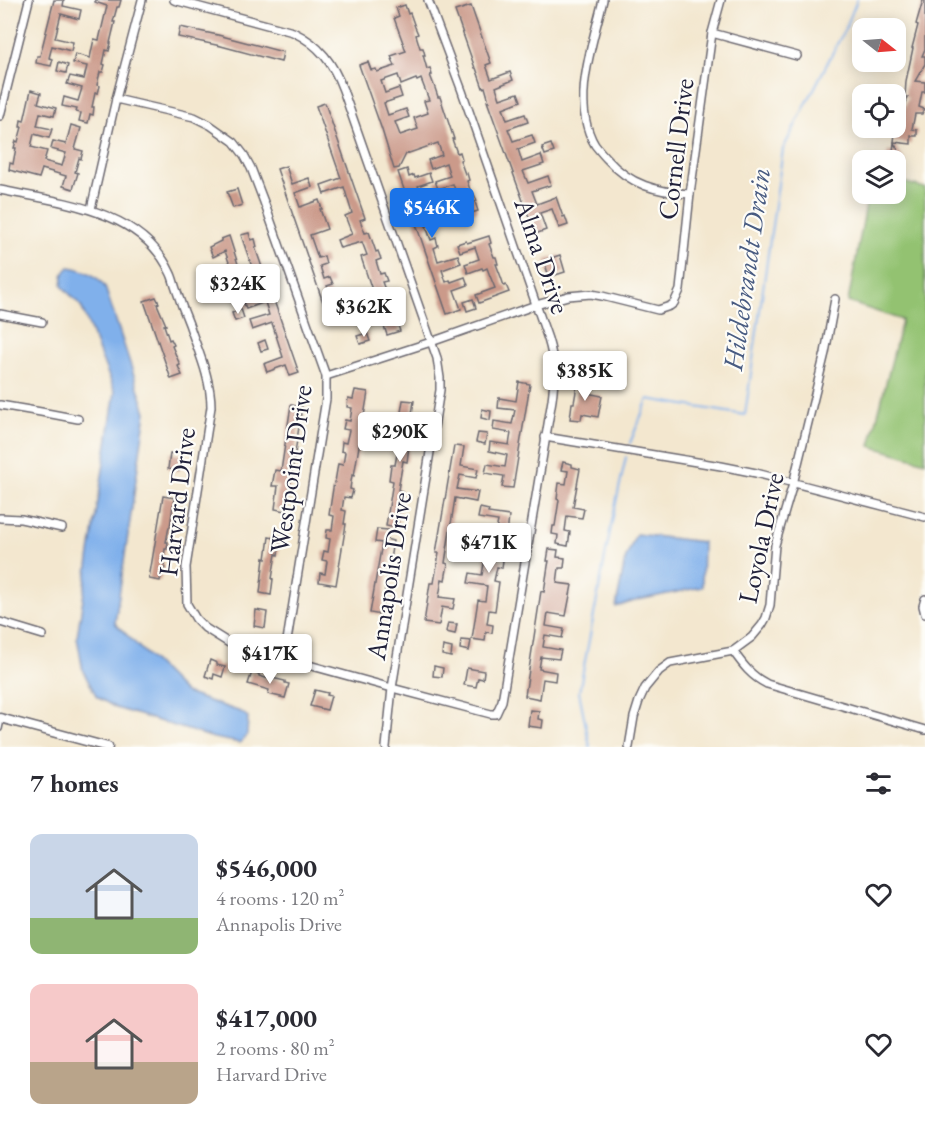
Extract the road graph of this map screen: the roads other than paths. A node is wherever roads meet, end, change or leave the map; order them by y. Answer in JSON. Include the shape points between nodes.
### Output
{"nodes":[{"id":1,"x":29,"y":0,"type":"edge"},
{"id":2,"x":142,"y":0,"type":"edge"},
{"id":3,"x":174,"y":0,"type":"edge"},
{"id":4,"x":428,"y":0,"type":"edge"},
{"id":5,"x":603,"y":0,"type":"edge"},
{"id":6,"x":721,"y":0,"type":"edge"},
{"id":7,"x":712,"y":33,"type":"junction"},
{"id":8,"x":797,"y":56,"type":"dead end"},
{"id":9,"x":116,"y":99,"type":"junction"},
{"id":10,"x":0,"y":116,"type":"edge"},
{"id":11,"x":0,"y":190,"type":"edge"},
{"id":12,"x":690,"y":194,"type":"junction"},
{"id":13,"x":91,"y":209,"type":"junction"},
{"id":14,"x":835,"y":299,"type":"dead end"},
{"id":15,"x":536,"y":305,"type":"junction"},
{"id":16,"x":0,"y":314,"type":"edge"},
{"id":17,"x":42,"y":322,"type":"dead end"},
{"id":18,"x":431,"y":342,"type":"junction"},
{"id":19,"x":326,"y":376,"type":"junction"},
{"id":20,"x":0,"y":405,"type":"edge"},
{"id":21,"x":78,"y":419,"type":"dead end"},
{"id":22,"x":545,"y":437,"type":"junction"},
{"id":23,"x":793,"y":484,"type":"junction"},
{"id":24,"x":925,"y":517,"type":"edge"},
{"id":25,"x":0,"y":518,"type":"edge"},
{"id":26,"x":62,"y":528,"type":"dead end"},
{"id":27,"x":925,"y":599,"type":"edge"},
{"id":28,"x":925,"y":614,"type":"edge"},
{"id":29,"x":0,"y":622,"type":"edge"},
{"id":30,"x":43,"y":635,"type":"dead end"},
{"id":31,"x":734,"y":651,"type":"junction"},
{"id":32,"x":284,"y":659,"type":"junction"},
{"id":33,"x":392,"y":688,"type":"junction"},
{"id":34,"x":498,"y":711,"type":"joint"},
{"id":35,"x":2,"y":718,"type":"edge"},
{"id":36,"x":0,"y":729,"type":"edge"},
{"id":37,"x":925,"y":730,"type":"edge"},
{"id":38,"x":98,"y":746,"type":"edge"},
{"id":39,"x":108,"y":747,"type":"edge"},
{"id":40,"x":386,"y":747,"type":"edge"},
{"id":41,"x":629,"y":747,"type":"edge"}],
"edges":[{"from":1,"to":10,"type":"street"},
{"from":2,"to":9,"type":"street"},
{"from":3,"to":18,"type":"street","name":"Annapolis Drive","via":[[293,32],[320,50],[344,90]]},
{"from":4,"to":15,"type":"street","name":"Alma Drive"},
{"from":5,"to":12,"type":"street","via":[[585,79],[589,132],[596,146],[628,178],[671,193]]},
{"from":6,"to":7,"type":"street","name":"Cornell Drive"},
{"from":7,"to":8,"type":"street"},
{"from":7,"to":12,"type":"street","name":"Cornell Drive"},
{"from":9,"to":13,"type":"street"},
{"from":9,"to":19,"type":"street","name":"Westpoint Drive","via":[[194,117],[234,142],[244,155]]},
{"from":11,"to":13,"type":"street","name":"Harvard Drive"},
{"from":12,"to":15,"type":"street","name":"Cornell Drive","via":[[680,290],[670,306],[658,309],[591,294]]},
{"from":13,"to":32,"type":"street","name":"Harvard Drive","via":[[131,228],[160,255],[171,272],[210,385],[211,407],[186,567],[187,604],[205,628],[229,643]]},
{"from":14,"to":23,"type":"street","name":"Loyola Drive"},
{"from":15,"to":18,"type":"street"},
{"from":15,"to":22,"type":"street","name":"Alma Drive","via":[[554,363]]},
{"from":16,"to":17,"type":"street"},
{"from":18,"to":19,"type":"street"},
{"from":18,"to":33,"type":"street","name":"Annapolis Drive","via":[[439,368],[440,390]]},
{"from":19,"to":32,"type":"street","name":"Westpoint Drive","via":[[326,399]]},
{"from":20,"to":21,"type":"street"},
{"from":22,"to":23,"type":"street","via":[[721,466]]},
{"from":22,"to":34,"type":"street","name":"Alma Drive"},
{"from":23,"to":24,"type":"street"},
{"from":23,"to":31,"type":"street","name":"Loyola Drive","via":[[775,545],[766,618],[752,637]]},
{"from":25,"to":26,"type":"street"},
{"from":27,"to":28,"type":"street"},
{"from":29,"to":30,"type":"street"},
{"from":31,"to":37,"type":"street","via":[[743,666],[767,684]]},
{"from":31,"to":41,"type":"street","via":[[670,663],[659,671],[639,701]]},
{"from":32,"to":33,"type":"street","name":"Harvard Drive"},
{"from":33,"to":34,"type":"street","name":"Harvard Drive","via":[[491,714]]},
{"from":33,"to":40,"type":"street","name":"Annapolis Drive"},
{"from":35,"to":36,"type":"lane"},
{"from":35,"to":38,"type":"street"},
{"from":38,"to":39,"type":"street"}]}
